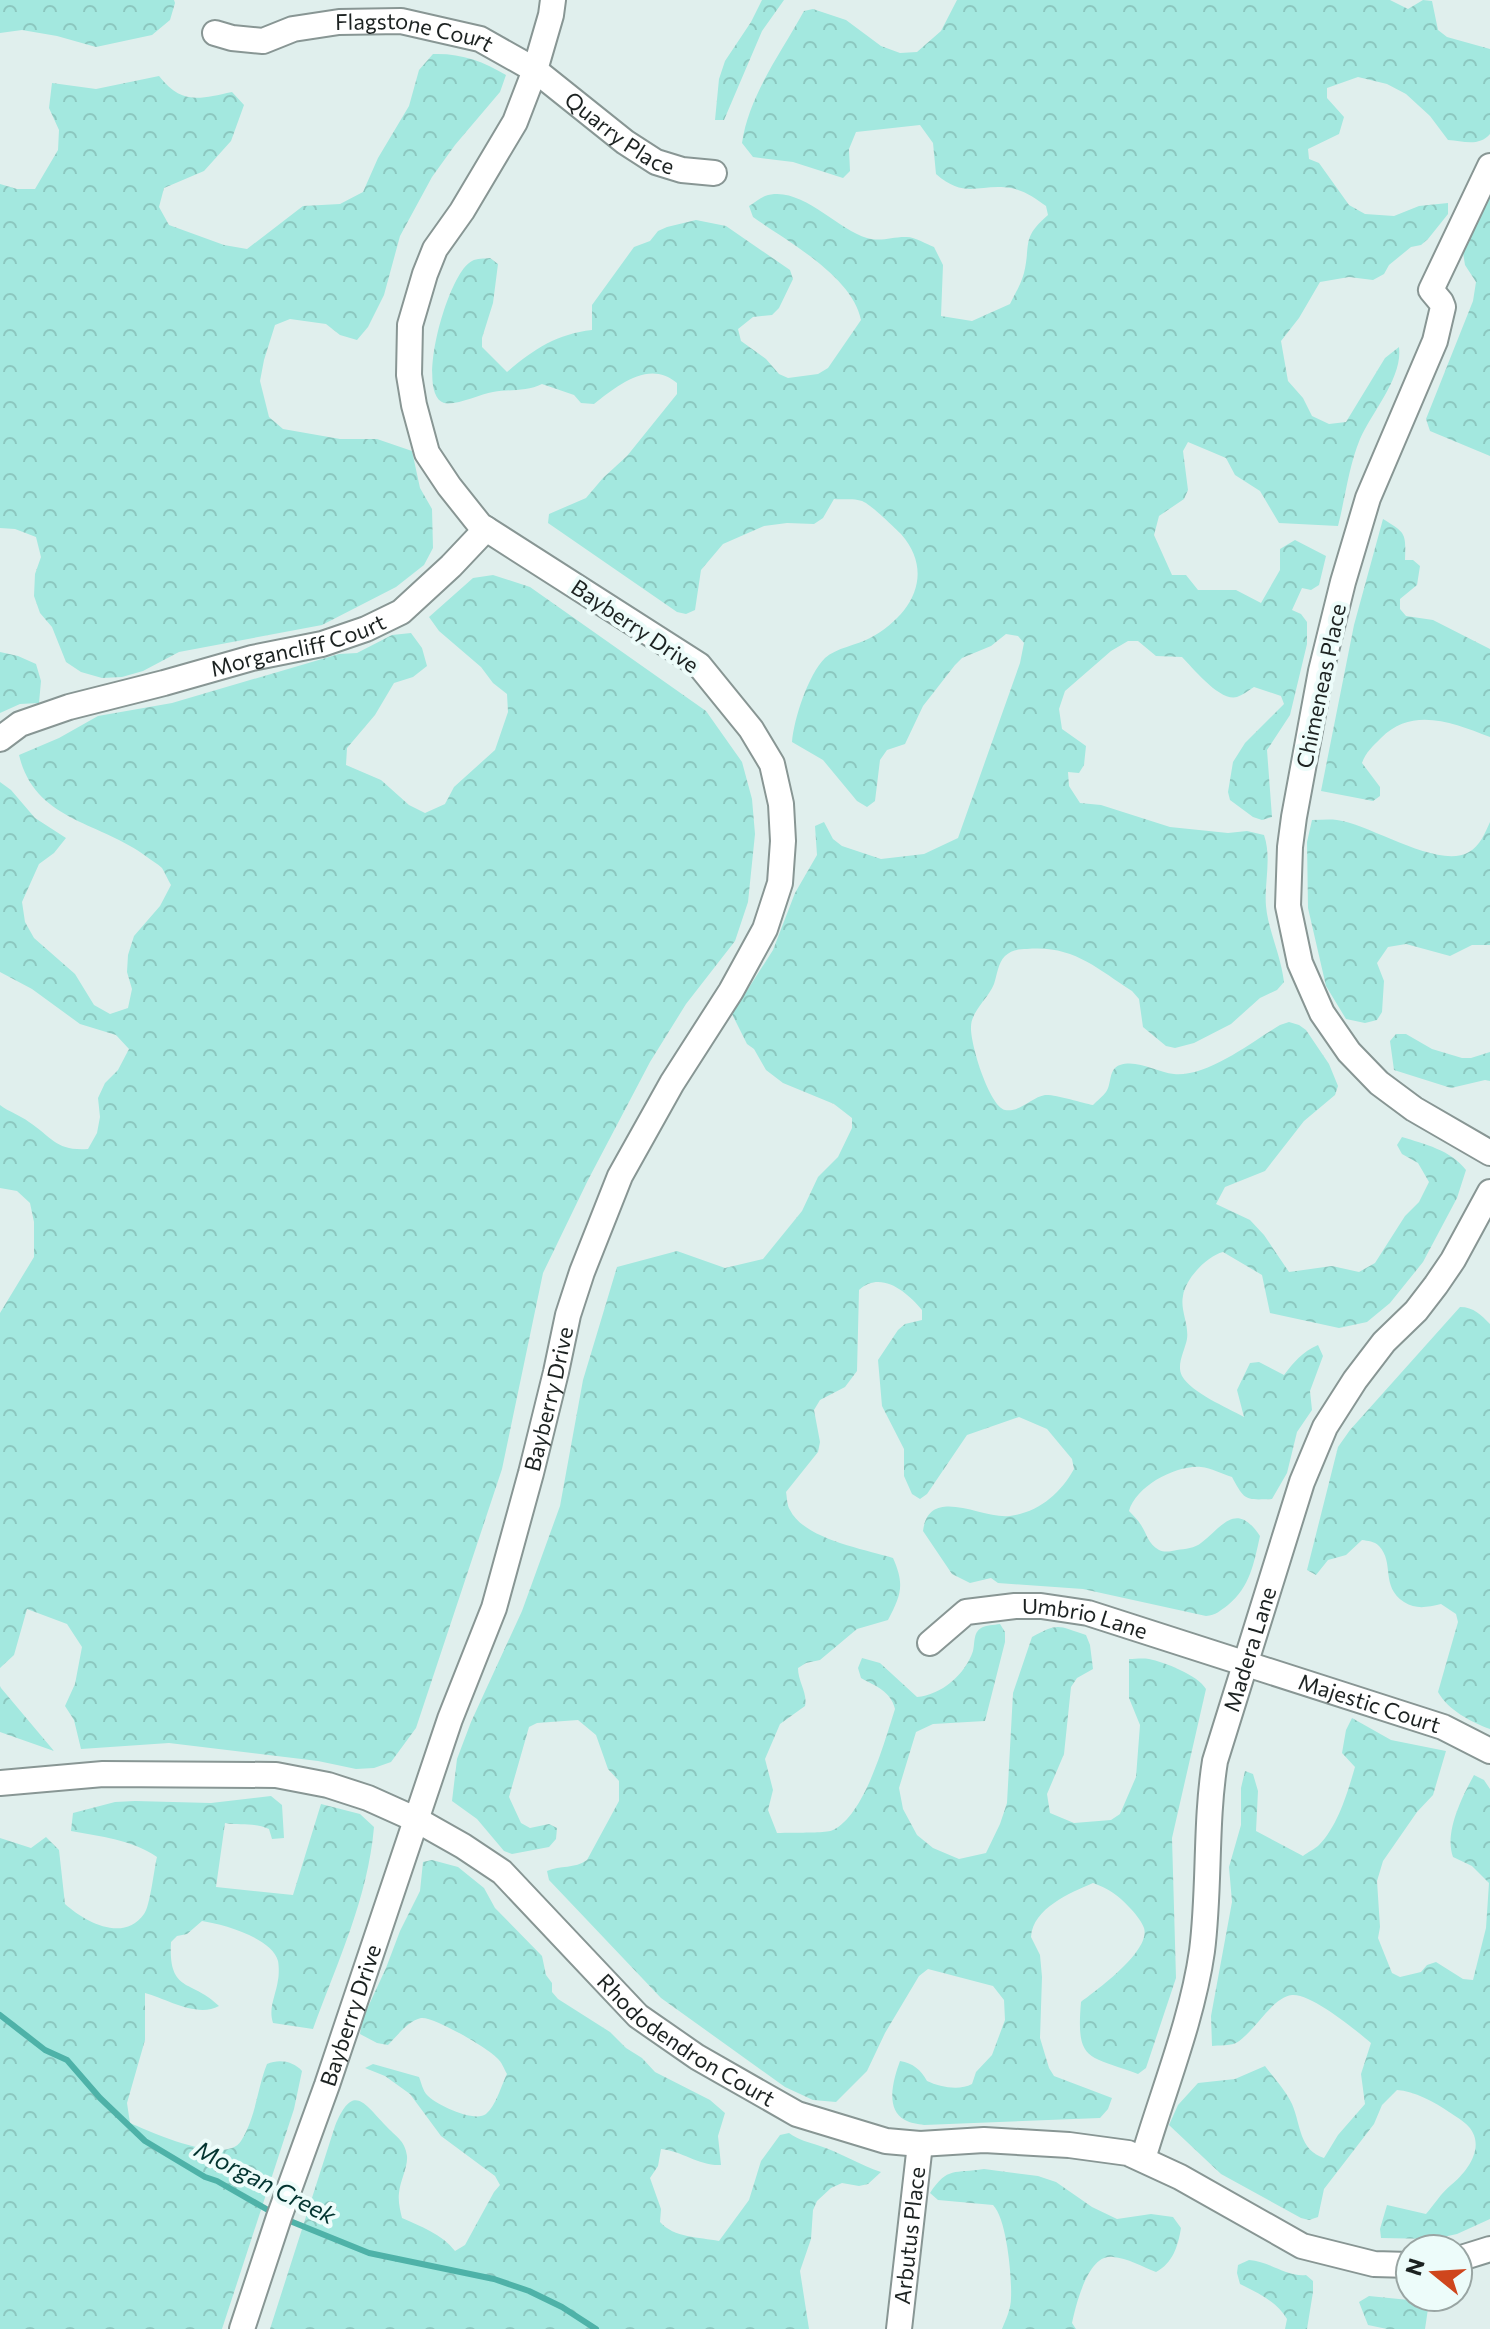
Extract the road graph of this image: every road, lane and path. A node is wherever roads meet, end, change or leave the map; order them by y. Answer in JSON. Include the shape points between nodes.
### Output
{"nodes":[{"id":1,"x":553,"y":0,"type":"edge"},
{"id":2,"x":215,"y":33,"type":"dead end"},
{"id":3,"x":535,"y":70,"type":"junction"},
{"id":4,"x":1490,"y":166,"type":"edge"},
{"id":5,"x":714,"y":173,"type":"dead end"},
{"id":6,"x":486,"y":529,"type":"junction"},
{"id":7,"x":0,"y":739,"type":"edge"},
{"id":8,"x":1490,"y":1153,"type":"edge"},
{"id":9,"x":1490,"y":1192,"type":"edge"},
{"id":10,"x":930,"y":1643,"type":"dead end"},
{"id":11,"x":1245,"y":1664,"type":"junction"},
{"id":12,"x":1490,"y":1751,"type":"edge"},
{"id":13,"x":0,"y":1783,"type":"edge"},
{"id":14,"x":417,"y":1820,"type":"junction"},
{"id":15,"x":920,"y":2144,"type":"junction"},
{"id":16,"x":1143,"y":2159,"type":"junction"},
{"id":17,"x":1394,"y":2265,"type":"edge"},
{"id":18,"x":242,"y":2329,"type":"edge"},
{"id":19,"x":899,"y":2329,"type":"edge"}],
"edges":[{"from":1,"to":3,"type":"street"},
{"from":2,"to":3,"type":"street","name":"Flagstone Court","via":[[263,41],[293,29],[339,22],[401,21],[480,39]]},
{"from":3,"to":5,"type":"street","name":"Quarry Place","via":[[656,162]]},
{"from":3,"to":6,"type":"street","via":[[515,122],[435,249],[410,325],[409,375],[427,453]]},
{"from":4,"to":8,"type":"street","name":"Chimeneas Place","via":[[1431,290],[1443,307],[1435,341],[1368,498],[1350,560],[1321,671],[1294,817],[1288,906],[1300,963],[1322,1013],[1349,1052],[1414,1109]]},
{"from":6,"to":7,"type":"street","name":"Morgancliff Court","via":[[401,612],[366,629],[69,707],[20,724]]},
{"from":6,"to":14,"type":"street","name":"Bayberry Drive","via":[[699,665],[772,764],[783,841],[780,883],[765,929],[620,1176],[582,1272],[494,1608]]},
{"from":9,"to":11,"type":"street","name":"Madera Lane","via":[[1436,1285],[1384,1342],[1325,1427],[1302,1482]]},
{"from":10,"to":11,"type":"street","name":"Umbrio Lane","via":[[966,1612],[1041,1606],[1088,1613]]},
{"from":11,"to":12,"type":"street","name":"Majestic Court","via":[[1443,1727]]},
{"from":11,"to":16,"type":"street","name":"Madera Lane","via":[[1210,1793],[1202,1950],[1194,1992]]},
{"from":13,"to":14,"type":"street","name":"Rhododendron Court","via":[[103,1774],[276,1775],[328,1785]]},
{"from":14,"to":15,"type":"street","name":"Rhododendron Court","via":[[502,1872],[638,2016],[697,2057],[797,2114],[886,2141]]},
{"from":14,"to":18,"type":"street","name":"Bayberry Drive"},
{"from":15,"to":16,"type":"street","name":"Rhododendron Court","via":[[984,2140],[1069,2145]]},
{"from":15,"to":19,"type":"street","name":"Arbutus Place"},
{"from":16,"to":17,"type":"street","name":"Rhododendron Court","via":[[1302,2246]]}]}
